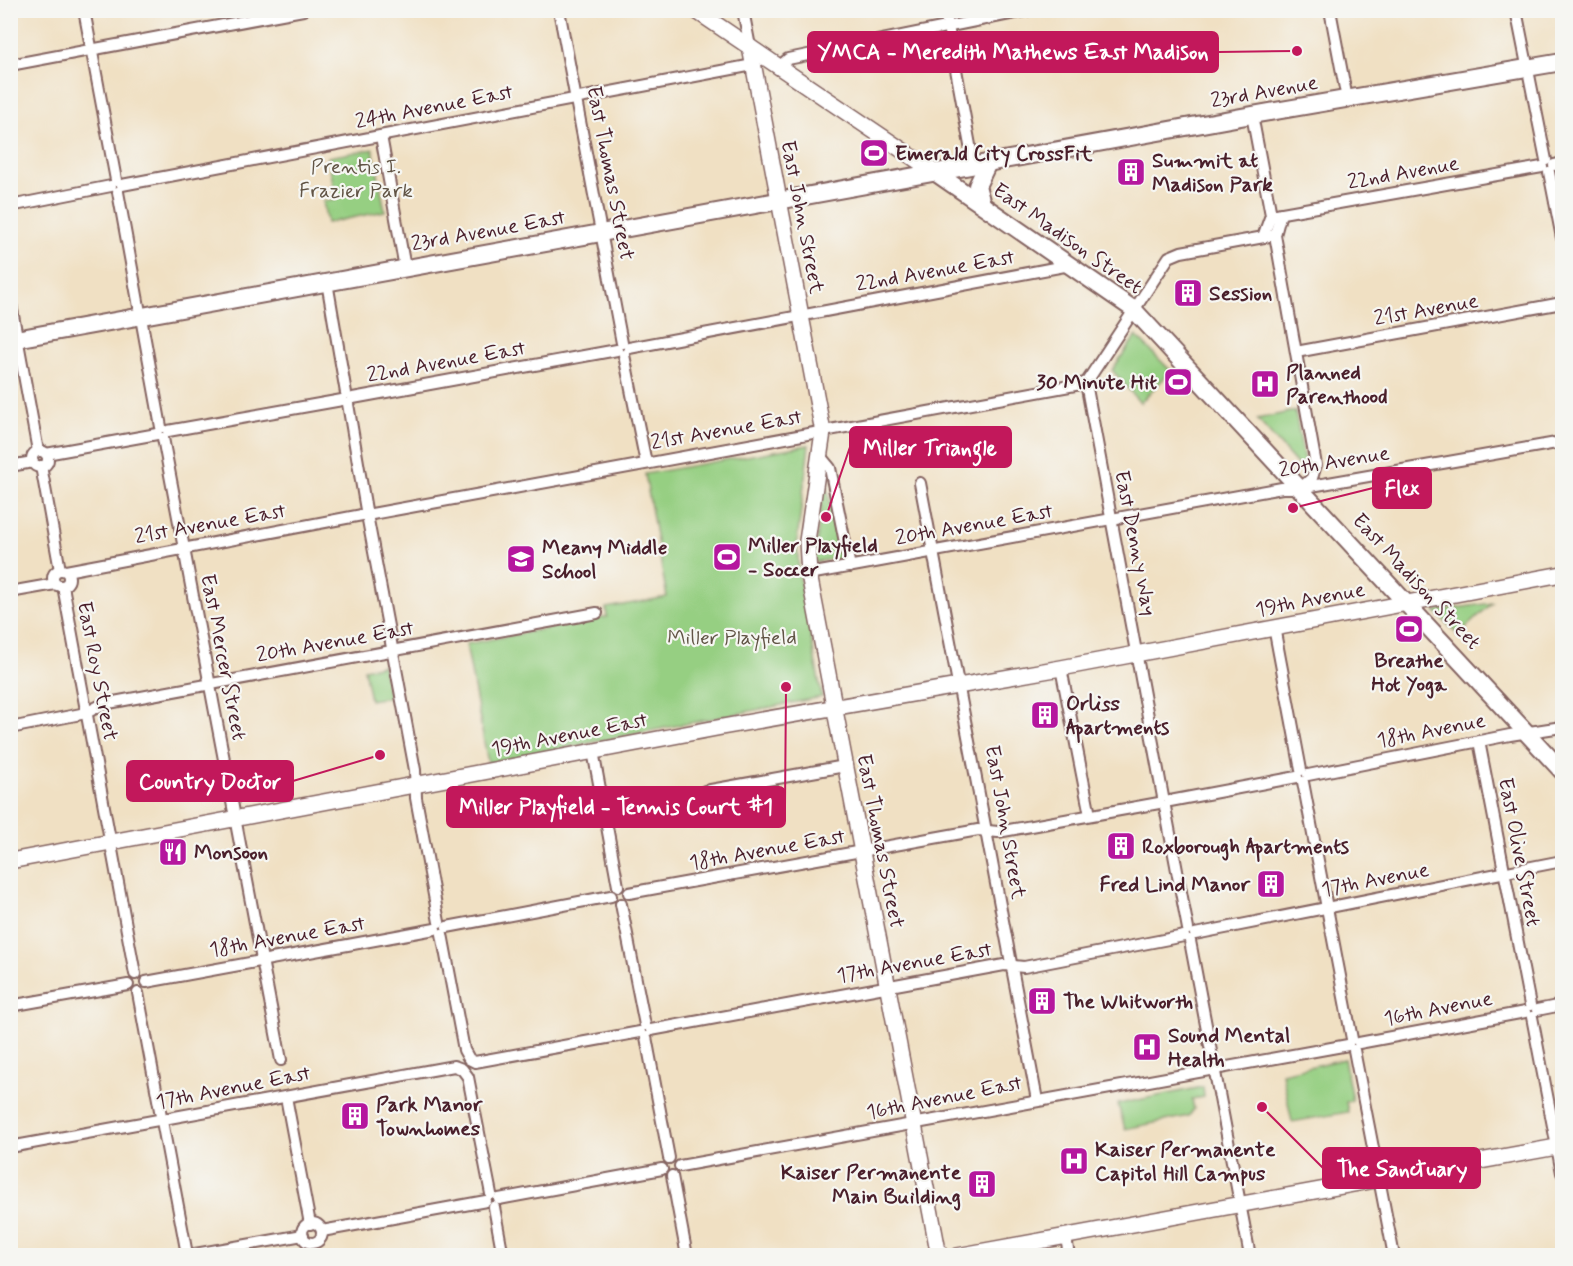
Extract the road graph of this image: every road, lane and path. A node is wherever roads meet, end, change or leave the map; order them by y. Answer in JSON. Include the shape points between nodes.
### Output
{"nodes":[{"id":1,"x":84,"y":10,"type":"edge"},
{"id":2,"x":303,"y":10,"type":"edge"},
{"id":3,"x":559,"y":10,"type":"edge"},
{"id":4,"x":695,"y":10,"type":"edge"},
{"id":5,"x":743,"y":10,"type":"edge"},
{"id":6,"x":945,"y":10,"type":"edge"},
{"id":7,"x":1030,"y":10,"type":"edge"},
{"id":8,"x":1330,"y":10,"type":"edge"},
{"id":9,"x":1516,"y":10,"type":"edge"},
{"id":10,"x":948,"y":27,"type":"junction"},
{"id":11,"x":750,"y":47,"type":"junction"},
{"id":12,"x":91,"y":50,"type":"junction"},
{"id":13,"x":1563,"y":62,"type":"edge"},
{"id":14,"x":753,"y":64,"type":"junction"},
{"id":15,"x":10,"y":65,"type":"edge"},
{"id":16,"x":779,"y":67,"type":"junction"},
{"id":17,"x":1528,"y":68,"type":"junction"},
{"id":18,"x":576,"y":99,"type":"junction"},
{"id":19,"x":1347,"y":99,"type":"junction"},
{"id":20,"x":1252,"y":115,"type":"junction"},
{"id":21,"x":381,"y":136,"type":"junction"},
{"id":22,"x":981,"y":166,"type":"junction"},
{"id":23,"x":1551,"y":166,"type":"edge"},
{"id":24,"x":936,"y":173,"type":"junction"},
{"id":25,"x":117,"y":186,"type":"junction"},
{"id":26,"x":779,"y":201,"type":"junction"},
{"id":27,"x":982,"y":204,"type":"junction"},
{"id":28,"x":10,"y":206,"type":"edge"},
{"id":29,"x":1276,"y":214,"type":"junction"},
{"id":30,"x":601,"y":233,"type":"junction"},
{"id":31,"x":1275,"y":235,"type":"junction"},
{"id":32,"x":1263,"y":237,"type":"junction"},
{"id":33,"x":1563,"y":238,"type":"edge"},
{"id":34,"x":1071,"y":265,"type":"junction"},
{"id":35,"x":405,"y":268,"type":"junction"},
{"id":36,"x":327,"y":282,"type":"junction"},
{"id":37,"x":10,"y":299,"type":"edge"},
{"id":38,"x":1563,"y":303,"type":"edge"},
{"id":39,"x":1133,"y":309,"type":"junction"},
{"id":40,"x":800,"y":315,"type":"junction"},
{"id":41,"x":141,"y":316,"type":"junction"},
{"id":42,"x":14,"y":340,"type":"edge"},
{"id":43,"x":623,"y":349,"type":"junction"},
{"id":44,"x":1296,"y":352,"type":"junction"},
{"id":45,"x":1086,"y":383,"type":"junction"},
{"id":46,"x":347,"y":399,"type":"junction"},
{"id":47,"x":823,"y":432,"type":"junction"},
{"id":48,"x":163,"y":433,"type":"junction"},
{"id":49,"x":1563,"y":441,"type":"edge"},
{"id":50,"x":1315,"y":450,"type":"junction"},
{"id":51,"x":820,"y":456,"type":"junction"},
{"id":52,"x":40,"y":459,"type":"junction"},
{"id":53,"x":646,"y":463,"type":"junction"},
{"id":54,"x":10,"y":466,"type":"edge"},
{"id":55,"x":1322,"y":471,"type":"junction"},
{"id":56,"x":1343,"y":480,"type":"junction"},
{"id":57,"x":920,"y":483,"type":"dead end"},
{"id":58,"x":1317,"y":485,"type":"junction"},
{"id":59,"x":1300,"y":488,"type":"junction"},
{"id":60,"x":367,"y":514,"type":"junction"},
{"id":61,"x":1111,"y":519,"type":"junction"},
{"id":62,"x":183,"y":547,"type":"junction"},
{"id":63,"x":933,"y":552,"type":"junction"},
{"id":64,"x":850,"y":567,"type":"junction"},
{"id":65,"x":63,"y":570,"type":"junction"},
{"id":66,"x":809,"y":574,"type":"junction"},
{"id":67,"x":1563,"y":574,"type":"edge"},
{"id":68,"x":59,"y":585,"type":"junction"},
{"id":69,"x":10,"y":592,"type":"edge"},
{"id":70,"x":1405,"y":602,"type":"junction"},
{"id":71,"x":597,"y":614,"type":"dead end"},
{"id":72,"x":1275,"y":627,"type":"junction"},
{"id":73,"x":393,"y":650,"type":"junction"},
{"id":74,"x":1137,"y":654,"type":"junction"},
{"id":75,"x":1060,"y":668,"type":"junction"},
{"id":76,"x":209,"y":684,"type":"junction"},
{"id":77,"x":960,"y":686,"type":"junction"},
{"id":78,"x":835,"y":707,"type":"junction"},
{"id":79,"x":86,"y":713,"type":"junction"},
{"id":80,"x":1563,"y":727,"type":"edge"},
{"id":81,"x":10,"y":728,"type":"edge"},
{"id":82,"x":1528,"y":733,"type":"junction"},
{"id":83,"x":1479,"y":741,"type":"junction"},
{"id":84,"x":593,"y":751,"type":"junction"},
{"id":85,"x":845,"y":766,"type":"junction"},
{"id":86,"x":1563,"y":771,"type":"edge"},
{"id":87,"x":1302,"y":776,"type":"junction"},
{"id":88,"x":416,"y":784,"type":"junction"},
{"id":89,"x":705,"y":791,"type":"dead end"},
{"id":90,"x":1164,"y":802,"type":"junction"},
{"id":91,"x":1090,"y":815,"type":"junction"},
{"id":92,"x":234,"y":818,"type":"junction"},
{"id":93,"x":987,"y":831,"type":"junction"},
{"id":94,"x":111,"y":842,"type":"junction"},
{"id":95,"x":861,"y":851,"type":"junction"},
{"id":96,"x":10,"y":861,"type":"edge"},
{"id":97,"x":1563,"y":861,"type":"edge"},
{"id":98,"x":1504,"y":873,"type":"junction"},
{"id":99,"x":618,"y":886,"type":"junction"},
{"id":100,"x":629,"y":893,"type":"junction"},
{"id":101,"x":611,"y":897,"type":"junction"},
{"id":102,"x":621,"y":904,"type":"junction"},
{"id":103,"x":1327,"y":907,"type":"junction"},
{"id":104,"x":441,"y":928,"type":"junction"},
{"id":105,"x":1189,"y":935,"type":"junction"},
{"id":106,"x":261,"y":960,"type":"junction"},
{"id":107,"x":1012,"y":966,"type":"junction"},
{"id":108,"x":135,"y":974,"type":"junction"},
{"id":109,"x":146,"y":982,"type":"junction"},
{"id":110,"x":128,"y":985,"type":"junction"},
{"id":111,"x":887,"y":986,"type":"junction"},
{"id":112,"x":138,"y":993,"type":"junction"},
{"id":113,"x":1563,"y":1005,"type":"edge"},
{"id":114,"x":10,"y":1006,"type":"edge"},
{"id":115,"x":1531,"y":1011,"type":"junction"},
{"id":116,"x":646,"y":1031,"type":"junction"},
{"id":117,"x":1353,"y":1045,"type":"junction"},
{"id":118,"x":281,"y":1060,"type":"dead end"},
{"id":119,"x":1215,"y":1070,"type":"junction"},
{"id":120,"x":286,"y":1097,"type":"junction"},
{"id":121,"x":1037,"y":1100,"type":"junction"},
{"id":122,"x":162,"y":1120,"type":"junction"},
{"id":123,"x":914,"y":1123,"type":"junction"},
{"id":124,"x":10,"y":1147,"type":"edge"},
{"id":125,"x":1560,"y":1147,"type":"edge"},
{"id":126,"x":669,"y":1158,"type":"junction"},
{"id":127,"x":680,"y":1166,"type":"junction"},
{"id":128,"x":662,"y":1169,"type":"junction"},
{"id":129,"x":1563,"y":1173,"type":"edge"},
{"id":130,"x":672,"y":1176,"type":"junction"},
{"id":131,"x":1379,"y":1180,"type":"junction"},
{"id":132,"x":492,"y":1200,"type":"junction"},
{"id":133,"x":1241,"y":1204,"type":"junction"},
{"id":134,"x":310,"y":1224,"type":"junction"},
{"id":135,"x":322,"y":1231,"type":"junction"},
{"id":136,"x":303,"y":1235,"type":"junction"},
{"id":137,"x":1066,"y":1237,"type":"junction"},
{"id":138,"x":313,"y":1243,"type":"junction"},
{"id":139,"x":1021,"y":1250,"type":"edge"},
{"id":140,"x":189,"y":1254,"type":"edge"},
{"id":141,"x":315,"y":1256,"type":"edge"},
{"id":142,"x":503,"y":1256,"type":"edge"},
{"id":143,"x":687,"y":1256,"type":"edge"},
{"id":144,"x":939,"y":1256,"type":"edge"},
{"id":145,"x":957,"y":1256,"type":"edge"},
{"id":146,"x":1069,"y":1256,"type":"edge"},
{"id":147,"x":1250,"y":1256,"type":"edge"},
{"id":148,"x":1394,"y":1256,"type":"edge"}],
"edges":[{"from":1,"to":12,"type":"street","name":"East Mercer Street"},
{"from":2,"to":12,"type":"street"},
{"from":3,"to":18,"type":"street","name":"East Thomas Street"},
{"from":4,"to":11,"type":"street","name":"East Madison Street"},
{"from":5,"to":11,"type":"street","name":"East John Street"},
{"from":6,"to":10,"type":"street"},
{"from":7,"to":10,"type":"street"},
{"from":8,"to":19,"type":"street"},
{"from":9,"to":17,"type":"street"},
{"from":10,"to":16,"type":"street","via":[[788,59]]},
{"from":10,"to":22,"type":"street"},
{"from":11,"to":14,"type":"street","name":"East John Street"},
{"from":11,"to":16,"type":"street","name":"East Madison Street"},
{"from":12,"to":15,"type":"street"},
{"from":12,"to":25,"type":"street","name":"East Mercer Street"},
{"from":13,"to":17,"type":"main road","name":"23rd Avenue"},
{"from":14,"to":18,"type":"street","name":"24th Avenue East"},
{"from":14,"to":26,"type":"street","name":"East John Street"},
{"from":16,"to":24,"type":"street","name":"East Madison Street"},
{"from":17,"to":19,"type":"main road","name":"23rd Avenue"},
{"from":17,"to":23,"type":"street"},
{"from":18,"to":21,"type":"street","name":"24th Avenue East"},
{"from":18,"to":30,"type":"street","name":"East Thomas Street"},
{"from":19,"to":20,"type":"main road","name":"23rd Avenue"},
{"from":20,"to":22,"type":"main road","name":"23rd Avenue"},
{"from":20,"to":29,"type":"street"},
{"from":21,"to":25,"type":"street","name":"24th Avenue East"},
{"from":21,"to":35,"type":"street"},
{"from":22,"to":24,"type":"main road","name":"23rd Avenue East"},
{"from":22,"to":27,"type":"main road","via":[[977,186]]},
{"from":23,"to":29,"type":"street","name":"22nd Avenue"},
{"from":23,"to":33,"type":"street"},
{"from":24,"to":26,"type":"main road","name":"23rd Avenue East"},
{"from":24,"to":27,"type":"main road","name":"East Madison Street"},
{"from":25,"to":28,"type":"street","name":"24th Avenue East"},
{"from":25,"to":41,"type":"street","name":"East Mercer Street"},
{"from":26,"to":30,"type":"main road","name":"23rd Avenue East"},
{"from":26,"to":40,"type":"street","name":"East John Street"},
{"from":27,"to":34,"type":"main road","name":"East Madison Street"},
{"from":29,"to":31,"type":"street"},
{"from":29,"to":32,"type":"street"},
{"from":30,"to":35,"type":"main road","name":"23rd Avenue East"},
{"from":30,"to":43,"type":"street","name":"East Thomas Street"},
{"from":31,"to":32,"type":"street"},
{"from":31,"to":44,"type":"street"},
{"from":32,"to":39,"type":"street","via":[[1169,257]]},
{"from":34,"to":39,"type":"main road","name":"East Madison Street"},
{"from":34,"to":40,"type":"street","name":"22nd Avenue East"},
{"from":35,"to":36,"type":"main road","name":"23rd Avenue East"},
{"from":36,"to":41,"type":"main road","name":"23rd Avenue East"},
{"from":36,"to":46,"type":"street"},
{"from":37,"to":42,"type":"street"},
{"from":38,"to":44,"type":"street","name":"21st Avenue"},
{"from":39,"to":45,"type":"street"},
{"from":39,"to":59,"type":"main road","name":"East Madison Street"},
{"from":40,"to":43,"type":"street","name":"22nd Avenue East"},
{"from":40,"to":47,"type":"street","name":"East John Street"},
{"from":41,"to":42,"type":"main road","name":"23rd Avenue East"},
{"from":41,"to":48,"type":"street","name":"East Mercer Street"},
{"from":42,"to":52,"type":"street"},
{"from":43,"to":46,"type":"street","name":"22nd Avenue East"},
{"from":43,"to":53,"type":"street","name":"East Thomas Street"},
{"from":44,"to":50,"type":"street"},
{"from":45,"to":47,"type":"street","name":"21st Avenue East"},
{"from":45,"to":61,"type":"street","name":"East Denny Way"},
{"from":46,"to":48,"type":"street","name":"22nd Avenue East"},
{"from":46,"to":60,"type":"street"},
{"from":47,"to":51,"type":"street","name":"East Thomas Street"},
{"from":47,"to":53,"type":"street","name":"21st Avenue East"},
{"from":48,"to":52,"type":"street","name":"22nd Avenue East"},
{"from":48,"to":62,"type":"street","name":"East Mercer Street"},
{"from":49,"to":56,"type":"street","name":"20th Avenue"},
{"from":50,"to":55,"type":"street"},
{"from":50,"to":59,"type":"street","via":[[1316,472]]},
{"from":51,"to":64,"type":"street","via":[[830,468]]},
{"from":51,"to":66,"type":"street","name":"East Thomas Street","via":[[807,541]]},
{"from":52,"to":54,"type":"street","name":"22nd Avenue East"},
{"from":52,"to":65,"type":"street"},
{"from":53,"to":60,"type":"street","name":"21st Avenue East"},
{"from":55,"to":56,"type":"street"},
{"from":55,"to":58,"type":"street"},
{"from":56,"to":58,"type":"street","name":"20th Avenue"},
{"from":57,"to":63,"type":"street","name":"East John Street"},
{"from":58,"to":59,"type":"street","name":"20th Avenue"},
{"from":59,"to":61,"type":"street","name":"20th Avenue"},
{"from":59,"to":70,"type":"main road","name":"East Madison Street"},
{"from":60,"to":62,"type":"street","name":"21st Avenue East"},
{"from":60,"to":73,"type":"street"},
{"from":61,"to":63,"type":"street","name":"20th Avenue East"},
{"from":61,"to":74,"type":"street","name":"East Denny Way"},
{"from":62,"to":65,"type":"street","name":"21st Avenue East"},
{"from":62,"to":76,"type":"street","name":"East Mercer Street"},
{"from":63,"to":64,"type":"street","name":"20th Avenue East"},
{"from":63,"to":77,"type":"street","name":"East John Street"},
{"from":64,"to":66,"type":"street","name":"20th Avenue East"},
{"from":65,"to":68,"type":"street","via":[[68,579]]},
{"from":66,"to":78,"type":"street","name":"East Thomas Street"},
{"from":67,"to":70,"type":"street","name":"19th Avenue"},
{"from":68,"to":69,"type":"street"},
{"from":68,"to":79,"type":"street","name":"East Roy Street"},
{"from":70,"to":72,"type":"street","name":"19th Avenue"},
{"from":70,"to":82,"type":"main road","name":"East Madison Street"},
{"from":71,"to":73,"type":"street","name":"20th Avenue East"},
{"from":72,"to":74,"type":"street","name":"19th Avenue"},
{"from":72,"to":87,"type":"street"},
{"from":73,"to":76,"type":"street","name":"20th Avenue East"},
{"from":73,"to":88,"type":"street"},
{"from":74,"to":75,"type":"street","name":"19th Avenue East"},
{"from":74,"to":90,"type":"street","name":"East Denny Way"},
{"from":75,"to":77,"type":"street","name":"19th Avenue East"},
{"from":75,"to":91,"type":"street"},
{"from":76,"to":79,"type":"street","name":"20th Avenue East","via":[[103,704]]},
{"from":76,"to":92,"type":"street","name":"East Mercer Street"},
{"from":77,"to":78,"type":"street","name":"19th Avenue East"},
{"from":77,"to":93,"type":"street","name":"East John Street"},
{"from":78,"to":84,"type":"street","name":"19th Avenue East"},
{"from":78,"to":85,"type":"street","name":"East Thomas Street"},
{"from":79,"to":81,"type":"street","name":"20th Avenue East"},
{"from":79,"to":94,"type":"street","name":"East Roy Street"},
{"from":80,"to":82,"type":"street","name":"18th Avenue"},
{"from":82,"to":83,"type":"street","name":"18th Avenue"},
{"from":82,"to":86,"type":"main road","name":"East Madison Street"},
{"from":83,"to":87,"type":"street","name":"18th Avenue"},
{"from":83,"to":98,"type":"street","name":"East Olive Street"},
{"from":84,"to":88,"type":"street","name":"19th Avenue East"},
{"from":84,"to":99,"type":"street"},
{"from":85,"to":89,"type":"street"},
{"from":85,"to":95,"type":"street","name":"East Thomas Street"},
{"from":87,"to":90,"type":"street","name":"18th Avenue"},
{"from":87,"to":103,"type":"street"},
{"from":88,"to":92,"type":"street","name":"19th Avenue East"},
{"from":88,"to":104,"type":"street"},
{"from":90,"to":91,"type":"street","name":"18th Avenue East"},
{"from":90,"to":105,"type":"street","name":"East Denny Way"},
{"from":91,"to":93,"type":"street","name":"18th Avenue East"},
{"from":92,"to":94,"type":"street","name":"19th Avenue East"},
{"from":92,"to":106,"type":"street","name":"East Mercer Street"},
{"from":93,"to":95,"type":"street","name":"18th Avenue East"},
{"from":93,"to":107,"type":"street","name":"East John Street"},
{"from":94,"to":96,"type":"street","name":"19th Avenue East"},
{"from":94,"to":108,"type":"street","name":"East Roy Street"},
{"from":95,"to":100,"type":"street","name":"18th Avenue East"},
{"from":95,"to":111,"type":"street","name":"East Thomas Street"},
{"from":97,"to":98,"type":"street","name":"17th Avenue"},
{"from":98,"to":103,"type":"street","name":"17th Avenue"},
{"from":98,"to":115,"type":"street","name":"East Olive Street"},
{"from":99,"to":100,"type":"street","via":[[624,886]]},
{"from":99,"to":101,"type":"street"},
{"from":100,"to":102,"type":"street","via":[[627,902]]},
{"from":101,"to":102,"type":"street"},
{"from":101,"to":104,"type":"street","name":"18th Avenue East"},
{"from":102,"to":116,"type":"street"},
{"from":103,"to":105,"type":"street","name":"17th Avenue"},
{"from":103,"to":117,"type":"street"},
{"from":104,"to":106,"type":"street","name":"18th Avenue East"},
{"from":104,"to":116,"type":"street","name":"17th Avenue East","via":[[464,1050],[469,1059],[475,1062]]},
{"from":105,"to":107,"type":"street","name":"17th Avenue East","via":[[1024,967]]},
{"from":105,"to":119,"type":"street","name":"East Denny Way"},
{"from":106,"to":109,"type":"street","name":"18th Avenue East"},
{"from":106,"to":118,"type":"street","name":"East Mercer Street"},
{"from":107,"to":111,"type":"street","name":"17th Avenue East"},
{"from":107,"to":121,"type":"street","name":"East John Street"},
{"from":108,"to":109,"type":"street","via":[[142,975]]},
{"from":108,"to":110,"type":"street"},
{"from":109,"to":112,"type":"street"},
{"from":110,"to":112,"type":"street"},
{"from":110,"to":114,"type":"street"},
{"from":111,"to":116,"type":"street","name":"17th Avenue East"},
{"from":111,"to":123,"type":"street","name":"East Thomas Street"},
{"from":112,"to":122,"type":"street"},
{"from":113,"to":115,"type":"street","name":"16th Avenue"},
{"from":115,"to":117,"type":"street","name":"16th Avenue"},
{"from":115,"to":125,"type":"street","name":"East Olive Street"},
{"from":116,"to":126,"type":"street"},
{"from":117,"to":119,"type":"street","name":"16th Avenue"},
{"from":117,"to":131,"type":"street"},
{"from":119,"to":121,"type":"street","name":"16th Avenue East"},
{"from":119,"to":133,"type":"street","name":"East Denny Way"},
{"from":120,"to":122,"type":"street","name":"17th Avenue East"},
{"from":120,"to":132,"type":"street","name":"17th Avenue East","via":[[454,1066],[462,1069],[468,1077]]},
{"from":120,"to":134,"type":"street"},
{"from":121,"to":123,"type":"street","name":"16th Avenue East"},
{"from":122,"to":124,"type":"street","name":"17th Avenue East"},
{"from":122,"to":140,"type":"street"},
{"from":123,"to":127,"type":"street","name":"16th Avenue East"},
{"from":123,"to":144,"type":"street","name":"East Thomas Street"},
{"from":125,"to":129,"type":"street","name":"East Olive Street"},
{"from":125,"to":131,"type":"street"},
{"from":126,"to":127,"type":"street","via":[[677,1160]]},
{"from":126,"to":128,"type":"street"},
{"from":127,"to":130,"type":"street"},
{"from":128,"to":130,"type":"street"},
{"from":128,"to":132,"type":"street"},
{"from":130,"to":143,"type":"street"},
{"from":131,"to":133,"type":"street"},
{"from":131,"to":148,"type":"street"},
{"from":132,"to":135,"type":"street"},
{"from":132,"to":142,"type":"street"},
{"from":133,"to":137,"type":"street"},
{"from":133,"to":147,"type":"street","name":"East Denny Way"},
{"from":134,"to":135,"type":"street","via":[[318,1225]]},
{"from":134,"to":136,"type":"street","via":[[303,1229]]},
{"from":135,"to":138,"type":"street","via":[[320,1239]]},
{"from":136,"to":138,"type":"street"},
{"from":136,"to":140,"type":"street"},
{"from":137,"to":139,"type":"street"},
{"from":137,"to":146,"type":"street"},
{"from":138,"to":141,"type":"street"},
{"from":139,"to":145,"type":"street"}]}
